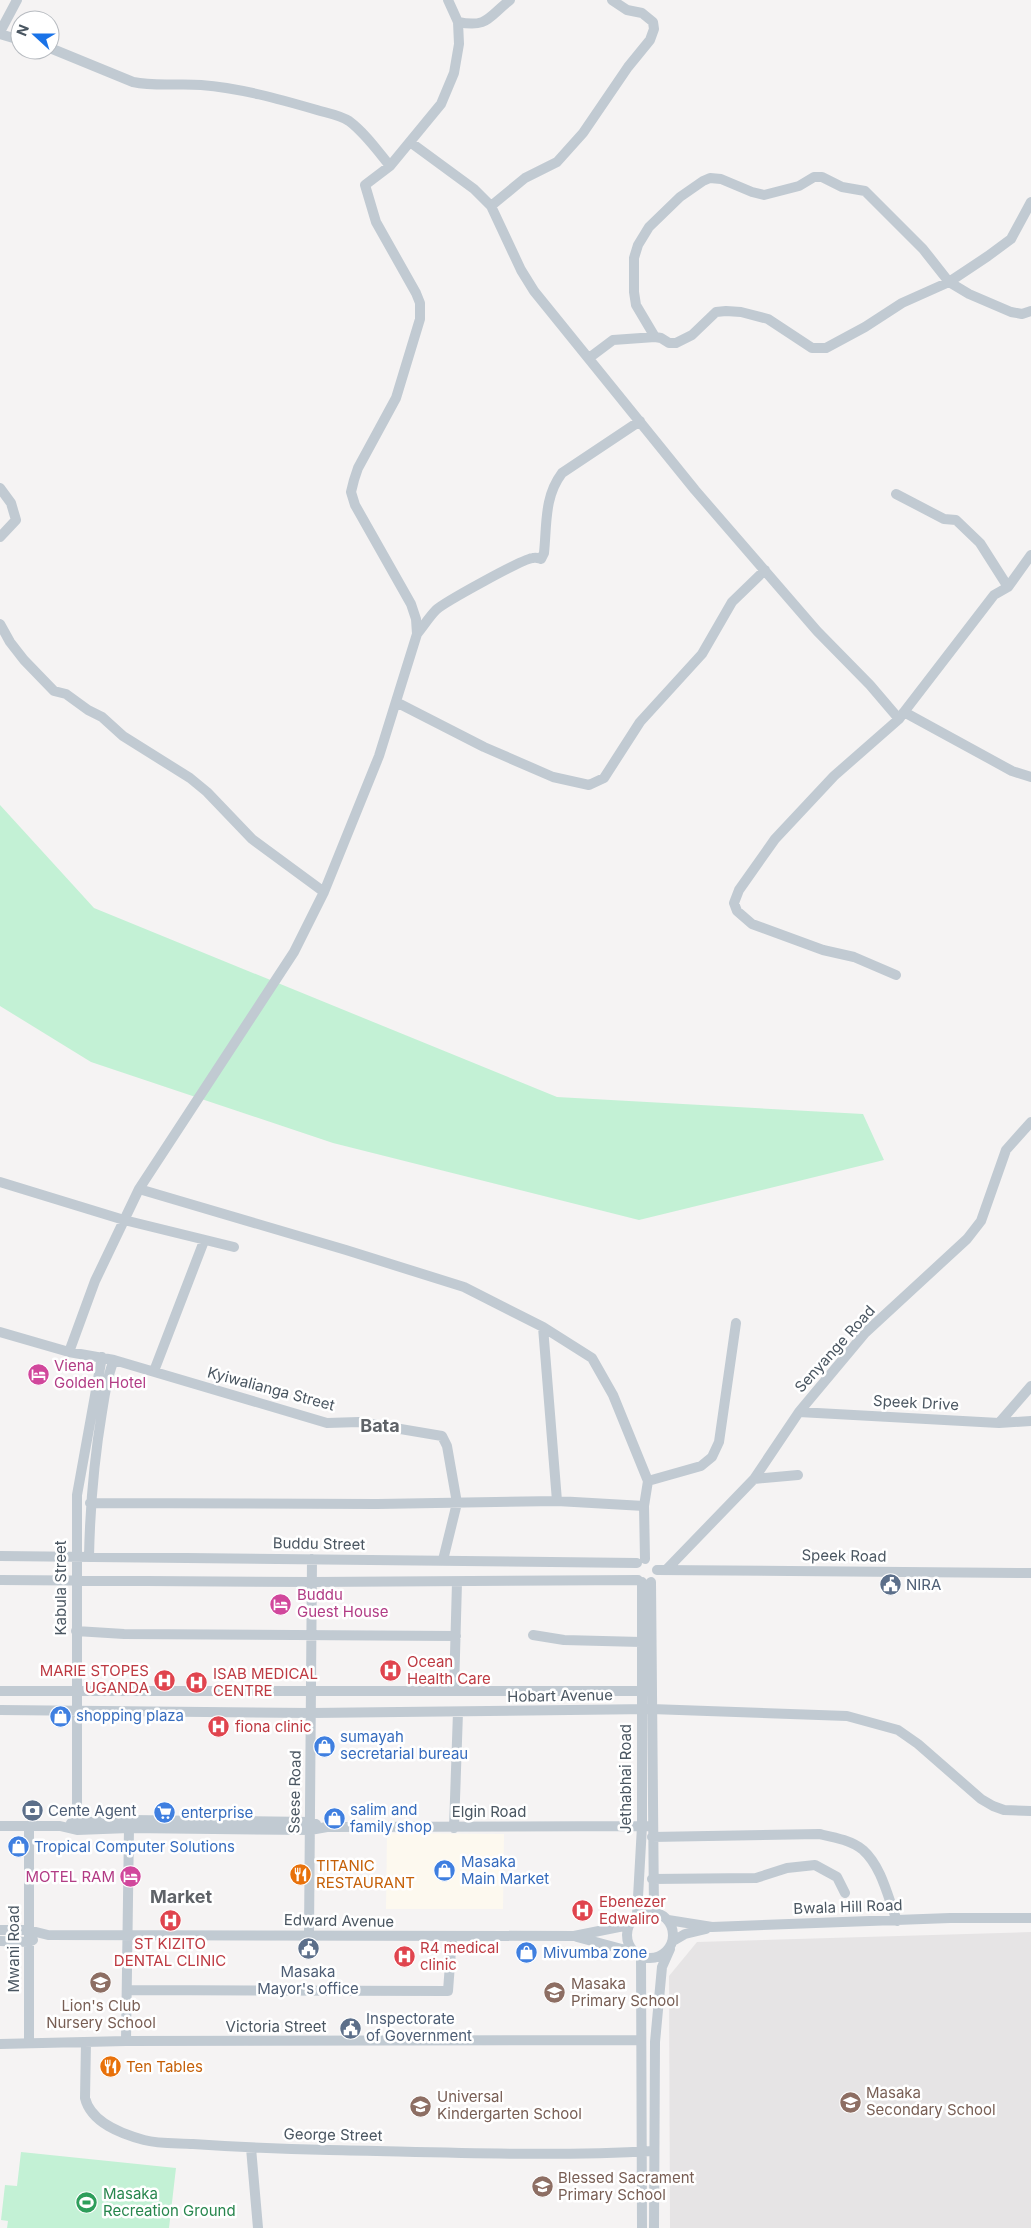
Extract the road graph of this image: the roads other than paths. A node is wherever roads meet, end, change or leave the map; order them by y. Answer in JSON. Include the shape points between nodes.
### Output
{"nodes":[{"id":1,"x":17,"y":0,"type":"edge"},
{"id":2,"x":448,"y":0,"type":"edge"},
{"id":3,"x":510,"y":0,"type":"edge"},
{"id":4,"x":612,"y":0,"type":"edge"},
{"id":5,"x":458,"y":22,"type":"junction"},
{"id":6,"x":0,"y":33,"type":"edge"},
{"id":7,"x":60,"y":52,"type":"edge"},
{"id":8,"x":410,"y":142,"type":"junction"},
{"id":9,"x":390,"y":166,"type":"junction"},
{"id":10,"x":1031,"y":202,"type":"edge"},
{"id":11,"x":491,"y":206,"type":"junction"},
{"id":12,"x":949,"y":282,"type":"junction"},
{"id":13,"x":1031,"y":311,"type":"edge"},
{"id":14,"x":655,"y":337,"type":"junction"},
{"id":15,"x":589,"y":358,"type":"junction"},
{"id":16,"x":640,"y":421,"type":"junction"},
{"id":17,"x":0,"y":488,"type":"edge"},
{"id":18,"x":896,"y":494,"type":"dead end"},
{"id":19,"x":0,"y":537,"type":"edge"},
{"id":20,"x":1031,"y":555,"type":"edge"},
{"id":21,"x":765,"y":570,"type":"junction"},
{"id":22,"x":1008,"y":587,"type":"junction"},
{"id":23,"x":0,"y":624,"type":"edge"},
{"id":24,"x":417,"y":634,"type":"junction"},
{"id":25,"x":396,"y":702,"type":"junction"},
{"id":26,"x":902,"y":715,"type":"junction"},
{"id":27,"x":1031,"y":776,"type":"edge"},
{"id":28,"x":324,"y":892,"type":"junction"},
{"id":29,"x":896,"y":975,"type":"dead end"},
{"id":30,"x":1031,"y":1122,"type":"edge"},
{"id":31,"x":0,"y":1182,"type":"edge"},
{"id":32,"x":140,"y":1189,"type":"junction"},
{"id":33,"x":124,"y":1220,"type":"junction"},
{"id":34,"x":204,"y":1241,"type":"junction"},
{"id":35,"x":234,"y":1247,"type":"dead end"},
{"id":36,"x":736,"y":1322,"type":"dead end"},
{"id":37,"x":543,"y":1327,"type":"junction"},
{"id":38,"x":0,"y":1332,"type":"edge"},
{"id":39,"x":69,"y":1352,"type":"junction"},
{"id":40,"x":102,"y":1357,"type":"junction"},
{"id":41,"x":114,"y":1360,"type":"junction"},
{"id":42,"x":154,"y":1371,"type":"junction"},
{"id":43,"x":1031,"y":1386,"type":"edge"},
{"id":44,"x":800,"y":1412,"type":"junction"},
{"id":45,"x":1031,"y":1422,"type":"edge"},
{"id":46,"x":999,"y":1423,"type":"junction"},
{"id":47,"x":798,"y":1475,"type":"dead end"},
{"id":48,"x":754,"y":1479,"type":"junction"},
{"id":49,"x":648,"y":1481,"type":"junction"},
{"id":50,"x":557,"y":1501,"type":"junction"},
{"id":51,"x":90,"y":1503,"type":"junction"},
{"id":52,"x":457,"y":1503,"type":"junction"},
{"id":53,"x":644,"y":1506,"type":"junction"},
{"id":54,"x":0,"y":1556,"type":"edge"},
{"id":55,"x":76,"y":1557,"type":"junction"},
{"id":56,"x":89,"y":1557,"type":"junction"},
{"id":57,"x":312,"y":1559,"type":"junction"},
{"id":58,"x":443,"y":1560,"type":"junction"},
{"id":59,"x":641,"y":1561,"type":"junction"},
{"id":60,"x":662,"y":1570,"type":"junction"},
{"id":61,"x":1031,"y":1573,"type":"edge"},
{"id":62,"x":0,"y":1580,"type":"edge"},
{"id":63,"x":76,"y":1580,"type":"junction"},
{"id":64,"x":644,"y":1581,"type":"junction"},
{"id":65,"x":312,"y":1582,"type":"junction"},
{"id":66,"x":457,"y":1582,"type":"junction"},
{"id":67,"x":76,"y":1631,"type":"junction"},
{"id":68,"x":311,"y":1634,"type":"junction"},
{"id":69,"x":533,"y":1635,"type":"dead end"},
{"id":70,"x":456,"y":1636,"type":"junction"},
{"id":71,"x":641,"y":1642,"type":"junction"},
{"id":72,"x":0,"y":1691,"type":"edge"},
{"id":73,"x":454,"y":1691,"type":"junction"},
{"id":74,"x":646,"y":1691,"type":"junction"},
{"id":75,"x":76,"y":1692,"type":"junction"},
{"id":76,"x":311,"y":1692,"type":"junction"},
{"id":77,"x":646,"y":1709,"type":"junction"},
{"id":78,"x":0,"y":1710,"type":"edge"},
{"id":79,"x":76,"y":1710,"type":"junction"},
{"id":80,"x":458,"y":1712,"type":"junction"},
{"id":81,"x":311,"y":1713,"type":"junction"},
{"id":82,"x":1031,"y":1812,"type":"edge"},
{"id":83,"x":77,"y":1825,"type":"junction"},
{"id":84,"x":0,"y":1826,"type":"edge"},
{"id":85,"x":29,"y":1826,"type":"junction"},
{"id":86,"x":310,"y":1826,"type":"junction"},
{"id":87,"x":647,"y":1826,"type":"junction"},
{"id":88,"x":129,"y":1828,"type":"junction"},
{"id":89,"x":454,"y":1828,"type":"junction"},
{"id":90,"x":652,"y":1837,"type":"junction"},
{"id":91,"x":652,"y":1879,"type":"junction"},
{"id":92,"x":845,"y":1893,"type":"dead end"},
{"id":93,"x":654,"y":1912,"type":"junction"},
{"id":94,"x":637,"y":1915,"type":"junction"},
{"id":95,"x":1031,"y":1918,"type":"edge"},
{"id":96,"x":668,"y":1920,"type":"junction"},
{"id":97,"x":897,"y":1920,"type":"junction"},
{"id":98,"x":629,"y":1925,"type":"junction"},
{"id":99,"x":712,"y":1928,"type":"junction"},
{"id":100,"x":0,"y":1930,"type":"edge"},
{"id":101,"x":28,"y":1930,"type":"junction"},
{"id":102,"x":128,"y":1934,"type":"junction"},
{"id":103,"x":48,"y":1935,"type":"junction"},
{"id":104,"x":309,"y":1935,"type":"junction"},
{"id":105,"x":574,"y":1936,"type":"junction"},
{"id":106,"x":452,"y":1937,"type":"junction"},
{"id":107,"x":0,"y":1941,"type":"edge"},
{"id":108,"x":28,"y":1942,"type":"junction"},
{"id":109,"x":671,"y":1945,"type":"junction"},
{"id":110,"x":637,"y":1954,"type":"junction"},
{"id":111,"x":127,"y":1990,"type":"junction"},
{"id":112,"x":641,"y":2040,"type":"junction"},
{"id":113,"x":126,"y":2041,"type":"junction"},
{"id":114,"x":86,"y":2042,"type":"junction"},
{"id":115,"x":29,"y":2043,"type":"junction"},
{"id":116,"x":0,"y":2044,"type":"edge"},
{"id":117,"x":251,"y":2148,"type":"junction"},
{"id":118,"x":654,"y":2151,"type":"junction"},
{"id":119,"x":641,"y":2152,"type":"junction"},
{"id":120,"x":258,"y":2228,"type":"edge"},
{"id":121,"x":642,"y":2228,"type":"edge"},
{"id":122,"x":654,"y":2228,"type":"edge"}],
"edges":[{"from":1,"to":6,"type":"street"},
{"from":2,"to":5,"type":"street"},
{"from":3,"to":5,"type":"street","via":[[476,25]]},
{"from":4,"to":11,"type":"street","via":[[628,10],[642,13],[653,22],[650,40],[583,133],[557,162],[525,178]]},
{"from":5,"to":8,"type":"street","via":[[454,73],[441,104]]},
{"from":7,"to":9,"type":"street","via":[[133,82],[213,86],[333,115],[347,120],[362,132]]},
{"from":8,"to":9,"type":"street"},
{"from":8,"to":11,"type":"street","via":[[474,189]]},
{"from":9,"to":24,"type":"street","via":[[365,185],[376,222],[416,293],[420,319],[396,398],[358,468],[351,492],[355,505],[411,604]]},
{"from":10,"to":12,"type":"street","via":[[1011,239]]},
{"from":11,"to":15,"type":"street","via":[[534,291]]},
{"from":12,"to":13,"type":"street","via":[[1011,312],[1022,314]]},
{"from":12,"to":14,"type":"street","via":[[902,303],[826,348],[812,348],[768,319],[741,312],[716,312],[692,335],[676,344]]},
{"from":12,"to":14,"type":"street","via":[[923,249],[866,191],[814,177],[799,186],[764,195],[710,178],[680,197],[649,227],[638,245],[634,258],[636,305]]},
{"from":14,"to":15,"type":"street","via":[[612,340]]},
{"from":15,"to":16,"type":"street"},
{"from":16,"to":21,"type":"street"},
{"from":16,"to":24,"type":"street","via":[[558,477],[549,498],[541,559],[532,558],[500,572],[461,596],[450,599],[435,610]]},
{"from":17,"to":19,"type":"street","via":[[11,503],[16,520]]},
{"from":18,"to":22,"type":"street","via":[[944,519],[956,520],[980,543]]},
{"from":20,"to":22,"type":"street"},
{"from":21,"to":25,"type":"street","via":[[732,602],[702,654],[640,722],[604,778],[589,785],[553,777],[484,747]]},
{"from":21,"to":26,"type":"street","via":[[818,631]]},
{"from":22,"to":26,"type":"street","via":[[994,595]]},
{"from":23,"to":28,"type":"street","via":[[24,660],[54,691],[66,694],[102,717],[123,736],[190,778],[252,839]]},
{"from":24,"to":25,"type":"street"},
{"from":25,"to":28,"type":"street","via":[[379,756]]},
{"from":26,"to":27,"type":"street","via":[[1012,771]]},
{"from":26,"to":29,"type":"street","via":[[834,776],[775,839],[739,890],[734,903],[737,911],[752,924],[823,950],[854,957]]},
{"from":28,"to":32,"type":"street","via":[[294,952]]},
{"from":30,"to":44,"type":"street","name":"Senyange Road","via":[[1006,1150],[981,1221],[967,1239],[865,1333]]},
{"from":31,"to":33,"type":"street"},
{"from":32,"to":33,"type":"street"},
{"from":32,"to":37,"type":"street","via":[[464,1287]]},
{"from":33,"to":34,"type":"street"},
{"from":33,"to":39,"type":"street","via":[[95,1281]]},
{"from":34,"to":35,"type":"street"},
{"from":34,"to":42,"type":"street"},
{"from":36,"to":49,"type":"street","via":[[719,1442],[712,1457],[701,1466]]},
{"from":37,"to":49,"type":"street","via":[[592,1358],[613,1395]]},
{"from":37,"to":50,"type":"street"},
{"from":38,"to":39,"type":"street","name":"Kyiwalianga Street"},
{"from":39,"to":40,"type":"street","name":"Kyiwalianga Street"},
{"from":40,"to":41,"type":"street","name":"Kyiwalianga Street"},
{"from":40,"to":55,"type":"street","name":"Kabula Street","via":[[78,1483]]},
{"from":41,"to":42,"type":"street","name":"Kyiwalianga Street"},
{"from":41,"to":51,"type":"street","via":[[102,1408]]},
{"from":42,"to":52,"type":"street","name":"Kyiwalianga Street","via":[[327,1422],[359,1422],[442,1436],[447,1446]]},
{"from":43,"to":46,"type":"street"},
{"from":44,"to":46,"type":"street","name":"Speek Drive"},
{"from":44,"to":48,"type":"street","name":"Senyange Road"},
{"from":45,"to":46,"type":"street","name":"Speek Drive"},
{"from":47,"to":48,"type":"street"},
{"from":48,"to":60,"type":"street","name":"Senyange Road"},
{"from":49,"to":53,"type":"street"},
{"from":50,"to":52,"type":"street"},
{"from":50,"to":53,"type":"street"},
{"from":51,"to":52,"type":"street"},
{"from":51,"to":56,"type":"street"},
{"from":52,"to":58,"type":"street","name":"Kyiwalianga Street"},
{"from":53,"to":59,"type":"street"},
{"from":54,"to":55,"type":"street","name":"Buddu Street"},
{"from":55,"to":56,"type":"street","name":"Buddu Street"},
{"from":55,"to":63,"type":"street","name":"Kabula Street"},
{"from":56,"to":57,"type":"street","name":"Buddu Street"},
{"from":57,"to":58,"type":"street","name":"Buddu Street"},
{"from":57,"to":65,"type":"street","name":"Ssese Road"},
{"from":58,"to":59,"type":"street","name":"Buddu Street"},
{"from":59,"to":60,"type":"street","via":[[654,1562]]},
{"from":59,"to":64,"type":"street","via":[[634,1572]]},
{"from":60,"to":61,"type":"street","name":"Speek Road"},
{"from":60,"to":64,"type":"street","name":"Senyange Road"},
{"from":62,"to":63,"type":"street"},
{"from":63,"to":65,"type":"street"},
{"from":63,"to":67,"type":"street","name":"Kabula Street"},
{"from":64,"to":66,"type":"street"},
{"from":64,"to":71,"type":"street","name":"Jethabhai Road"},
{"from":64,"to":74,"type":"street","name":"Jethabhai Road"},
{"from":65,"to":66,"type":"street"},
{"from":65,"to":68,"type":"street","name":"Ssese Road"},
{"from":66,"to":70,"type":"street"},
{"from":67,"to":68,"type":"street"},
{"from":67,"to":75,"type":"street","name":"Kabula Street"},
{"from":68,"to":70,"type":"street"},
{"from":68,"to":76,"type":"street","name":"Ssese Road"},
{"from":69,"to":71,"type":"street","via":[[564,1640]]},
{"from":70,"to":73,"type":"street"},
{"from":71,"to":74,"type":"street","name":"Jethabhai Road"},
{"from":72,"to":75,"type":"street","name":"Hobart Avenue"},
{"from":73,"to":74,"type":"street","name":"Hobart Avenue"},
{"from":73,"to":76,"type":"street","name":"Hobart Avenue"},
{"from":74,"to":77,"type":"street","name":"Jethabhai Road"},
{"from":75,"to":76,"type":"street","name":"Hobart Avenue"},
{"from":75,"to":79,"type":"street","name":"Kabula Street"},
{"from":76,"to":81,"type":"street","name":"Ssese Road"},
{"from":77,"to":80,"type":"street","name":"Hobart Avenue"},
{"from":77,"to":82,"type":"street","name":"Hobart Avenue","via":[[847,1716],[869,1721],[898,1730],[993,1806]]},
{"from":77,"to":87,"type":"street","name":"Jethabhai Road"},
{"from":78,"to":79,"type":"street","name":"Hobart Avenue"},
{"from":79,"to":81,"type":"street","name":"Hobart Avenue"},
{"from":79,"to":83,"type":"street","name":"Kabula Street"},
{"from":80,"to":81,"type":"street","name":"Hobart Avenue"},
{"from":80,"to":89,"type":"street"},
{"from":81,"to":86,"type":"street","name":"Ssese Road"},
{"from":83,"to":85,"type":"street","name":"Elgin Road"},
{"from":83,"to":86,"type":"street","name":"Elgin Road"},
{"from":83,"to":88,"type":"street","name":"Elgin Road"},
{"from":84,"to":85,"type":"street","name":"Elgin Road"},
{"from":85,"to":101,"type":"street","name":"Mwani Road"},
{"from":86,"to":88,"type":"street","name":"Elgin Road"},
{"from":86,"to":89,"type":"street","name":"Elgin Road"},
{"from":86,"to":104,"type":"street","name":"Ssese Road"},
{"from":87,"to":89,"type":"street","name":"Elgin Road"},
{"from":87,"to":90,"type":"street","name":"Jethabhai Road"},
{"from":87,"to":94,"type":"street","name":"Jethabhai Road"},
{"from":88,"to":102,"type":"street"},
{"from":90,"to":91,"type":"street","name":"Jethabhai Road"},
{"from":90,"to":97,"type":"street","via":[[819,1834],[840,1838],[862,1850],[879,1872]]},
{"from":91,"to":92,"type":"street","via":[[756,1878],[787,1868],[815,1865],[837,1876]]},
{"from":91,"to":93,"type":"street","name":"Jethabhai Road"},
{"from":93,"to":94,"type":"street"},
{"from":93,"to":96,"type":"street"},
{"from":94,"to":98,"type":"street"},
{"from":95,"to":97,"type":"street","name":"Bwala Hill Road"},
{"from":96,"to":99,"type":"street","name":"Bwala Hill Road"},
{"from":96,"to":109,"type":"street","via":[[673,1930]]},
{"from":97,"to":99,"type":"street","name":"Bwala Hill Road"},
{"from":98,"to":105,"type":"street","name":"Edward Avenue"},
{"from":98,"to":110,"type":"street","via":[[627,1938]]},
{"from":99,"to":109,"type":"street","via":[[685,1934]]},
{"from":100,"to":101,"type":"street","name":"Edward Avenue"},
{"from":101,"to":103,"type":"street","name":"Edward Avenue"},
{"from":101,"to":108,"type":"street","name":"Mwani Road"},
{"from":102,"to":103,"type":"street","name":"Edward Avenue"},
{"from":102,"to":104,"type":"street","name":"Edward Avenue"},
{"from":102,"to":111,"type":"street"},
{"from":103,"to":108,"type":"street","name":"Edward Avenue"},
{"from":104,"to":106,"type":"street","name":"Edward Avenue"},
{"from":105,"to":106,"type":"street","name":"Edward Avenue"},
{"from":105,"to":110,"type":"street"},
{"from":106,"to":111,"type":"street","via":[[448,1992]]},
{"from":107,"to":108,"type":"street","name":"Edward Avenue"},
{"from":108,"to":115,"type":"street","name":"Mwani Road"},
{"from":109,"to":110,"type":"street","via":[[656,1958]]},
{"from":109,"to":118,"type":"street","via":[[662,1967],[655,2042]]},
{"from":110,"to":112,"type":"street"},
{"from":111,"to":113,"type":"street"},
{"from":112,"to":113,"type":"street","name":"Victoria Street"},
{"from":112,"to":119,"type":"street"},
{"from":113,"to":114,"type":"street","name":"Victoria Street"},
{"from":114,"to":115,"type":"street","name":"Victoria Street"},
{"from":114,"to":117,"type":"street","name":"George Street","via":[[87,2106],[109,2126],[146,2140]]},
{"from":115,"to":116,"type":"street","name":"Victoria Street"},
{"from":117,"to":119,"type":"street","name":"George Street","via":[[539,2154]]},
{"from":117,"to":120,"type":"street"},
{"from":118,"to":119,"type":"street","name":"George Street"},
{"from":118,"to":122,"type":"street"},
{"from":119,"to":121,"type":"street"}]}
